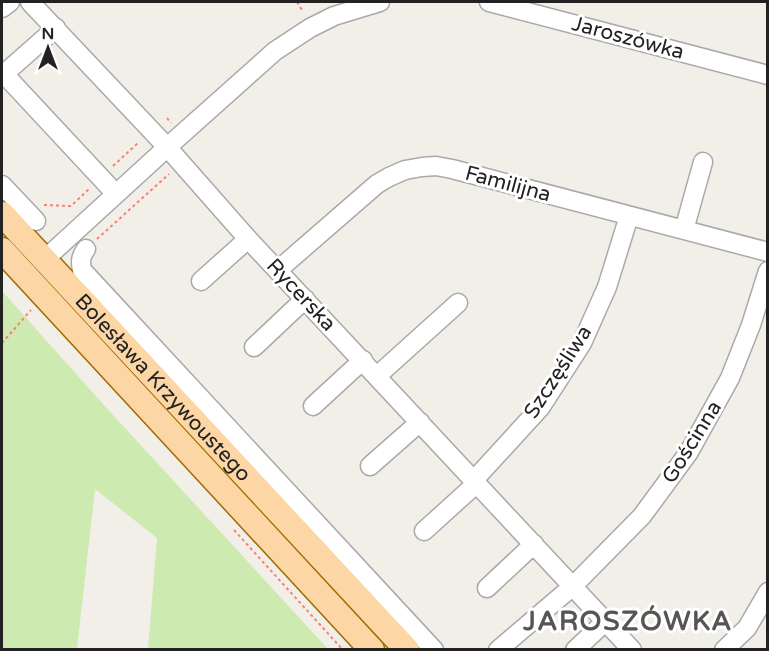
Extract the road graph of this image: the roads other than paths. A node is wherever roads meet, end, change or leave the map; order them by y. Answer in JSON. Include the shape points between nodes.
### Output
{"nodes":[{"id":1,"x":10,"y":2,"type":"edge"},
{"id":2,"x":30,"y":2,"type":"edge"},
{"id":3,"x":380,"y":2,"type":"edge"},
{"id":4,"x":489,"y":2,"type":"edge"},
{"id":5,"x":2,"y":8,"type":"edge"},
{"id":6,"x":56,"y":28,"type":"junction"},
{"id":7,"x":768,"y":75,"type":"edge"},
{"id":8,"x":167,"y":147,"type":"junction"},
{"id":9,"x":703,"y":162,"type":"dead end"},
{"id":10,"x":2,"y":185,"type":"edge"},
{"id":11,"x":116,"y":194,"type":"junction"},
{"id":12,"x":2,"y":214,"type":"edge"},
{"id":13,"x":629,"y":216,"type":"junction"},
{"id":14,"x":36,"y":221,"type":"dead end"},
{"id":15,"x":684,"y":230,"type":"junction"},
{"id":16,"x":248,"y":239,"type":"junction"},
{"id":17,"x":86,"y":249,"type":"road end"},
{"id":18,"x":2,"y":250,"type":"edge"},
{"id":19,"x":768,"y":252,"type":"edge"},
{"id":20,"x":44,"y":260,"type":"junction"},
{"id":21,"x":278,"y":270,"type":"junction"},
{"id":22,"x":768,"y":271,"type":"edge"},
{"id":23,"x":201,"y":281,"type":"dead end"},
{"id":24,"x":305,"y":299,"type":"junction"},
{"id":25,"x":458,"y":303,"type":"dead end"},
{"id":26,"x":254,"y":347,"type":"dead end"},
{"id":27,"x":363,"y":360,"type":"junction"},
{"id":28,"x":377,"y":376,"type":"junction"},
{"id":29,"x":314,"y":406,"type":"dead end"},
{"id":30,"x":420,"y":422,"type":"junction"},
{"id":31,"x":370,"y":466,"type":"dead end"},
{"id":32,"x":476,"y":482,"type":"junction"},
{"id":33,"x":424,"y":531,"type":"dead end"},
{"id":34,"x":534,"y":544,"type":"junction"},
{"id":35,"x":325,"y":561,"type":"junction"},
{"id":36,"x":304,"y":576,"type":"junction"},
{"id":37,"x":573,"y":586,"type":"junction"},
{"id":38,"x":487,"y":588,"type":"dead end"},
{"id":39,"x":768,"y":592,"type":"edge"},
{"id":40,"x":606,"y":621,"type":"junction"},
{"id":41,"x":372,"y":650,"type":"edge"},
{"id":42,"x":408,"y":650,"type":"edge"},
{"id":43,"x":434,"y":650,"type":"edge"},
{"id":44,"x":498,"y":650,"type":"edge"},
{"id":45,"x":575,"y":650,"type":"edge"},
{"id":46,"x":632,"y":650,"type":"edge"},
{"id":47,"x":724,"y":650,"type":"edge"}],
"edges":[{"from":1,"to":5,"type":"street"},
{"from":2,"to":6,"type":"street","name":"Rycerska"},
{"from":3,"to":8,"type":"street","via":[[334,16],[275,51]]},
{"from":4,"to":7,"type":"street","name":"Jaroszówka"},
{"from":6,"to":8,"type":"street","name":"Rycerska"},
{"from":6,"to":11,"type":"street","via":[[4,74]]},
{"from":8,"to":11,"type":"street"},
{"from":8,"to":16,"type":"street","name":"Rycerska"},
{"from":9,"to":15,"type":"street"},
{"from":10,"to":14,"type":"street"},
{"from":11,"to":20,"type":"street"},
{"from":12,"to":20,"type":"main road","name":"Bolesława Krzywoustego"},
{"from":13,"to":15,"type":"street","name":"Familijna"},
{"from":13,"to":21,"type":"street","name":"Familijna","via":[[452,169],[422,166],[378,184]]},
{"from":13,"to":32,"type":"street","name":"Szczęśliwa","via":[[607,287],[582,343],[540,408]]},
{"from":15,"to":19,"type":"street","name":"Familijna"},
{"from":16,"to":21,"type":"street","name":"Rycerska"},
{"from":16,"to":23,"type":"street"},
{"from":17,"to":43,"type":"street","via":[[82,270]]},
{"from":18,"to":36,"type":"main road","name":"Bolesława Krzywoustego"},
{"from":20,"to":35,"type":"main road","name":"Bolesława Krzywoustego"},
{"from":21,"to":24,"type":"street","name":"Rycerska"},
{"from":22,"to":37,"type":"street","name":"Gościnna","via":[[730,378],[689,452],[642,516]]},
{"from":24,"to":26,"type":"street"},
{"from":24,"to":27,"type":"street","name":"Rycerska"},
{"from":25,"to":28,"type":"street"},
{"from":27,"to":28,"type":"street","name":"Rycerska"},
{"from":27,"to":29,"type":"street"},
{"from":28,"to":30,"type":"street","name":"Rycerska"},
{"from":30,"to":31,"type":"street"},
{"from":30,"to":32,"type":"street","name":"Rycerska"},
{"from":32,"to":33,"type":"street","name":"Szczęśliwa"},
{"from":32,"to":34,"type":"street","name":"Rycerska"},
{"from":34,"to":37,"type":"street","name":"Rycerska"},
{"from":34,"to":38,"type":"street"},
{"from":35,"to":36,"type":"main road","via":[[325,573],[321,576]]},
{"from":35,"to":42,"type":"main road","name":"Bolesława Krzywoustego"},
{"from":36,"to":41,"type":"main road","name":"Bolesława Krzywoustego"},
{"from":37,"to":40,"type":"street","name":"Rycerska"},
{"from":37,"to":44,"type":"street"},
{"from":39,"to":47,"type":"street","via":[[747,628]]},
{"from":40,"to":45,"type":"street"},
{"from":40,"to":46,"type":"street","name":"Rycerska"}]}
